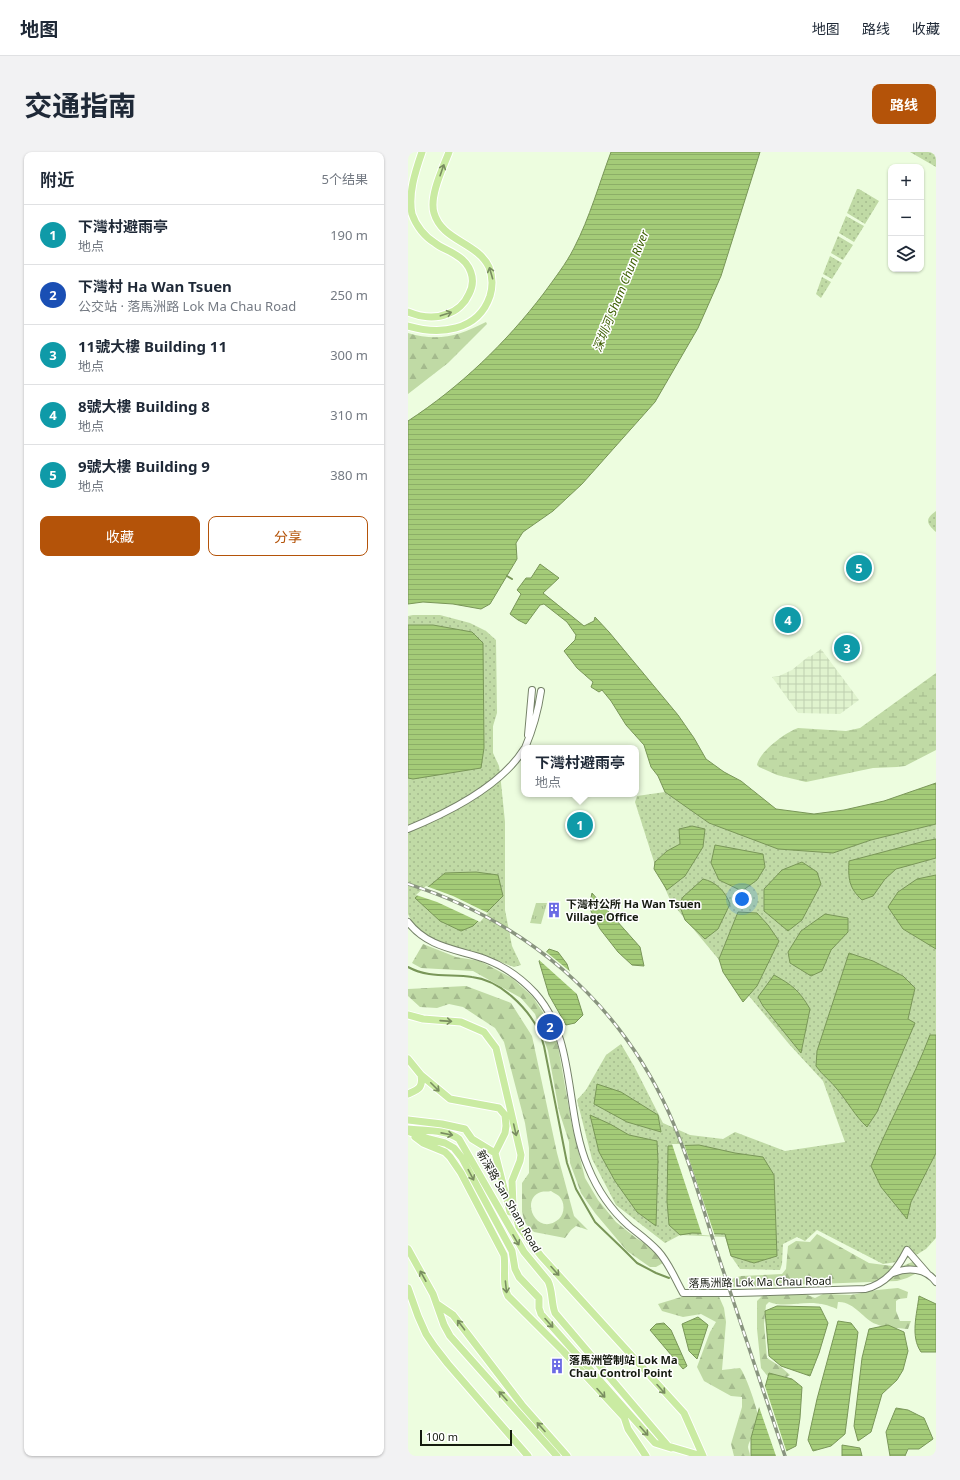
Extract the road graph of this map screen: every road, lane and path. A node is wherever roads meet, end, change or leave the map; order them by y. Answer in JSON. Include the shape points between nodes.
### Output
{"nodes":[{"id":1,"x":422,"y":152,"type":"edge"},
{"id":2,"x":449,"y":152,"type":"edge"},
{"id":3,"x":408,"y":312,"type":"edge"},
{"id":4,"x":408,"y":326,"type":"edge"},
{"id":5,"x":532,"y":690,"type":"dead end"},
{"id":6,"x":541,"y":691,"type":"dead end"},
{"id":7,"x":528,"y":740,"type":"junction"},
{"id":8,"x":526,"y":745,"type":"edge"},
{"id":9,"x":521,"y":754,"type":"edge"},
{"id":10,"x":408,"y":829,"type":"edge"},
{"id":11,"x":408,"y":922,"type":"edge"},
{"id":12,"x":408,"y":1015,"type":"edge"},
{"id":13,"x":408,"y":1059,"type":"edge"},
{"id":14,"x":421,"y":1075,"type":"junction"},
{"id":15,"x":408,"y":1094,"type":"edge"},
{"id":16,"x":408,"y":1120,"type":"edge"},
{"id":17,"x":408,"y":1131,"type":"edge"},
{"id":18,"x":495,"y":1153,"type":"junction"},
{"id":19,"x":519,"y":1227,"type":"junction"},
{"id":20,"x":408,"y":1249,"type":"edge"},
{"id":21,"x":893,"y":1273,"type":"junction"},
{"id":22,"x":927,"y":1273,"type":"junction"},
{"id":23,"x":936,"y":1282,"type":"edge"},
{"id":24,"x":408,"y":1288,"type":"edge"},
{"id":25,"x":437,"y":1304,"type":"junction"},
{"id":26,"x":671,"y":1448,"type":"junction"},
{"id":27,"x":528,"y":1456,"type":"edge"},
{"id":28,"x":558,"y":1456,"type":"edge"},
{"id":29,"x":568,"y":1456,"type":"edge"},
{"id":30,"x":646,"y":1456,"type":"edge"},
{"id":31,"x":702,"y":1456,"type":"edge"}],
"edges":[{"from":3,"to":1,"type":"main road","one_way":true,"via":[[431,316],[449,314],[467,299],[473,282],[472,274],[464,262],[431,240],[420,229],[414,217],[410,194]]},
{"from":4,"to":2,"type":"main road","one_way":true,"via":[[430,330],[462,326],[483,310],[493,284],[489,268],[481,255],[453,237],[441,226],[434,213],[434,194]]},
{"from":5,"to":7,"type":"street"},
{"from":6,"to":7,"type":"street"},
{"from":7,"to":8,"type":"street"},
{"from":9,"to":10,"type":"street","via":[[504,773],[477,793]]},
{"from":11,"to":21,"type":"street","name":"落馬洲路 Lok Ma Chau Road","via":[[423,937],[438,945],[485,959],[505,968],[525,983],[542,1001],[559,1035],[581,1148],[593,1179],[615,1212],[663,1257],[683,1293],[865,1289],[883,1282]]},
{"from":12,"to":19,"type":"main road","name":"新深路 San Sham Road","one_way":true,"via":[[423,1019],[461,1022],[484,1032],[496,1048],[521,1155],[512,1181],[514,1214]]},
{"from":13,"to":14,"type":"main road","name":"新深路 San Sham Road"},
{"from":14,"to":15,"type":"main road","via":[[422,1083],[419,1089]]},
{"from":14,"to":18,"type":"main road","name":"新深路 San Sham Road","one_way":true,"via":[[450,1099],[499,1108],[505,1115],[506,1126]]},
{"from":16,"to":18,"type":"main road","name":"新深路 San Sham Road","via":[[465,1130],[472,1140]]},
{"from":17,"to":26,"type":"main road","name":"新深路 San Sham Road","one_way":true,"via":[[454,1148],[462,1158],[512,1251],[519,1277],[539,1298],[540,1314],[655,1443]]},
{"from":17,"to":26,"type":"main road","name":"新深路 San Sham Road","one_way":true,"via":[[446,1133],[459,1139],[524,1252],[548,1281],[555,1313]]},
{"from":17,"to":30,"type":"main road","one_way":true,"via":[[424,1143],[450,1156],[504,1255],[505,1288],[508,1296],[624,1417],[628,1429]]},
{"from":18,"to":19,"type":"main road","name":"新深路 San Sham Road","via":[[511,1217]]},
{"from":19,"to":31,"type":"main road","name":"新深路 San Sham Road","one_way":true,"via":[[546,1262],[684,1413]]},
{"from":25,"to":20,"type":"main road","one_way":true},
{"from":21,"to":22,"type":"street","name":"落馬洲路 Lok Ma Chau Road","via":[[908,1269]]},
{"from":21,"to":22,"type":"street","name":"落馬洲路 Lok Ma Chau Road","via":[[907,1250]]},
{"from":22,"to":23,"type":"street","name":"落馬洲路 Lok Ma Chau Road"},
{"from":24,"to":27,"type":"main road","via":[[426,1334],[434,1346]]},
{"from":28,"to":25,"type":"main road","one_way":true,"via":[[450,1336]]},
{"from":29,"to":25,"type":"main road","one_way":true,"via":[[522,1405],[453,1315]]},
{"from":26,"to":31,"type":"main road","name":"新深路 San Sham Road"}]}
